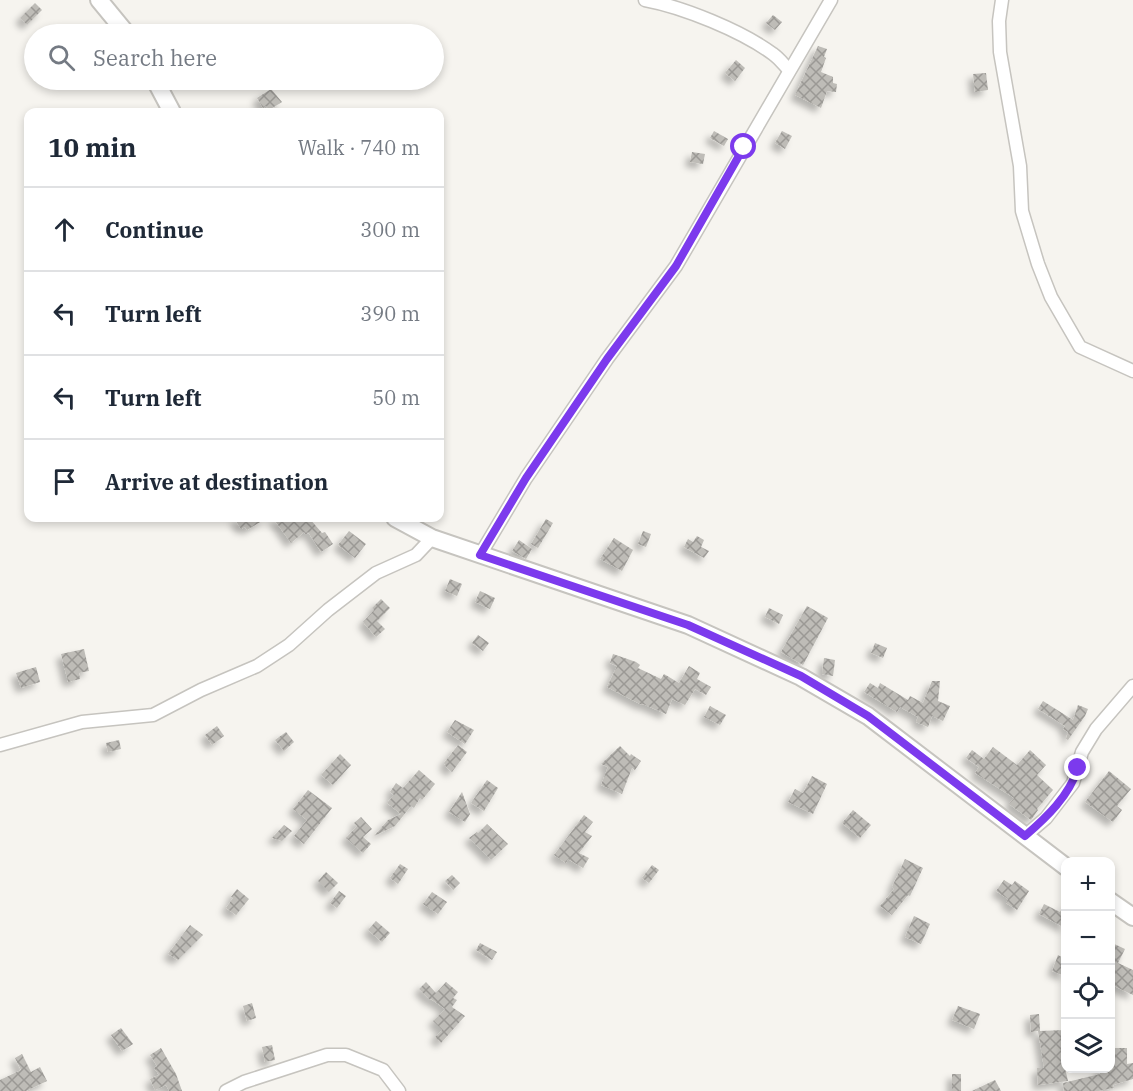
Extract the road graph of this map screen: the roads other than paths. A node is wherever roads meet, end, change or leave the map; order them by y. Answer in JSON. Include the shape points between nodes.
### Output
{"nodes":[{"id":1,"x":99,"y":0,"type":"edge"},
{"id":2,"x":645,"y":0,"type":"edge"},
{"id":3,"x":831,"y":0,"type":"edge"},
{"id":4,"x":1002,"y":0,"type":"edge"},
{"id":5,"x":119,"y":24,"type":"edge"},
{"id":6,"x":789,"y":70,"type":"junction"},
{"id":7,"x":160,"y":90,"type":"edge"},
{"id":8,"x":170,"y":108,"type":"edge"},
{"id":9,"x":1133,"y":371,"type":"edge"},
{"id":10,"x":402,"y":522,"type":"edge"},
{"id":11,"x":432,"y":538,"type":"junction"},
{"id":12,"x":480,"y":555,"type":"junction"},
{"id":13,"x":1133,"y":686,"type":"edge"},
{"id":14,"x":0,"y":745,"type":"edge"},
{"id":15,"x":1025,"y":836,"type":"junction"},
{"id":16,"x":1061,"y":864,"type":"edge"},
{"id":17,"x":1115,"y":905,"type":"edge"},
{"id":18,"x":1133,"y":917,"type":"edge"},
{"id":19,"x":226,"y":1091,"type":"edge"},
{"id":20,"x":399,"y":1091,"type":"edge"}],
"edges":[{"from":1,"to":5,"type":"main road"},
{"from":2,"to":6,"type":"street","via":[[666,4],[739,34],[774,54]]},
{"from":3,"to":6,"type":"street"},
{"from":4,"to":9,"type":"street","via":[[1000,52],[1020,166],[1022,211],[1038,264],[1051,297],[1080,347]]},
{"from":6,"to":12,"type":"street","via":[[676,266],[526,478]]},
{"from":7,"to":8,"type":"main road"},
{"from":10,"to":11,"type":"main road"},
{"from":11,"to":12,"type":"main road"},
{"from":11,"to":14,"type":"street","via":[[416,555],[376,573],[289,645],[257,666],[153,715],[82,722]]},
{"from":12,"to":15,"type":"main road","via":[[688,625],[801,676],[868,716]]},
{"from":13,"to":15,"type":"street","via":[[1096,729],[1082,752],[1073,783],[1046,818]]},
{"from":15,"to":16,"type":"main road"},
{"from":17,"to":18,"type":"main road"},
{"from":19,"to":20,"type":"street","via":[[327,1054],[346,1055],[382,1070]]}]}
